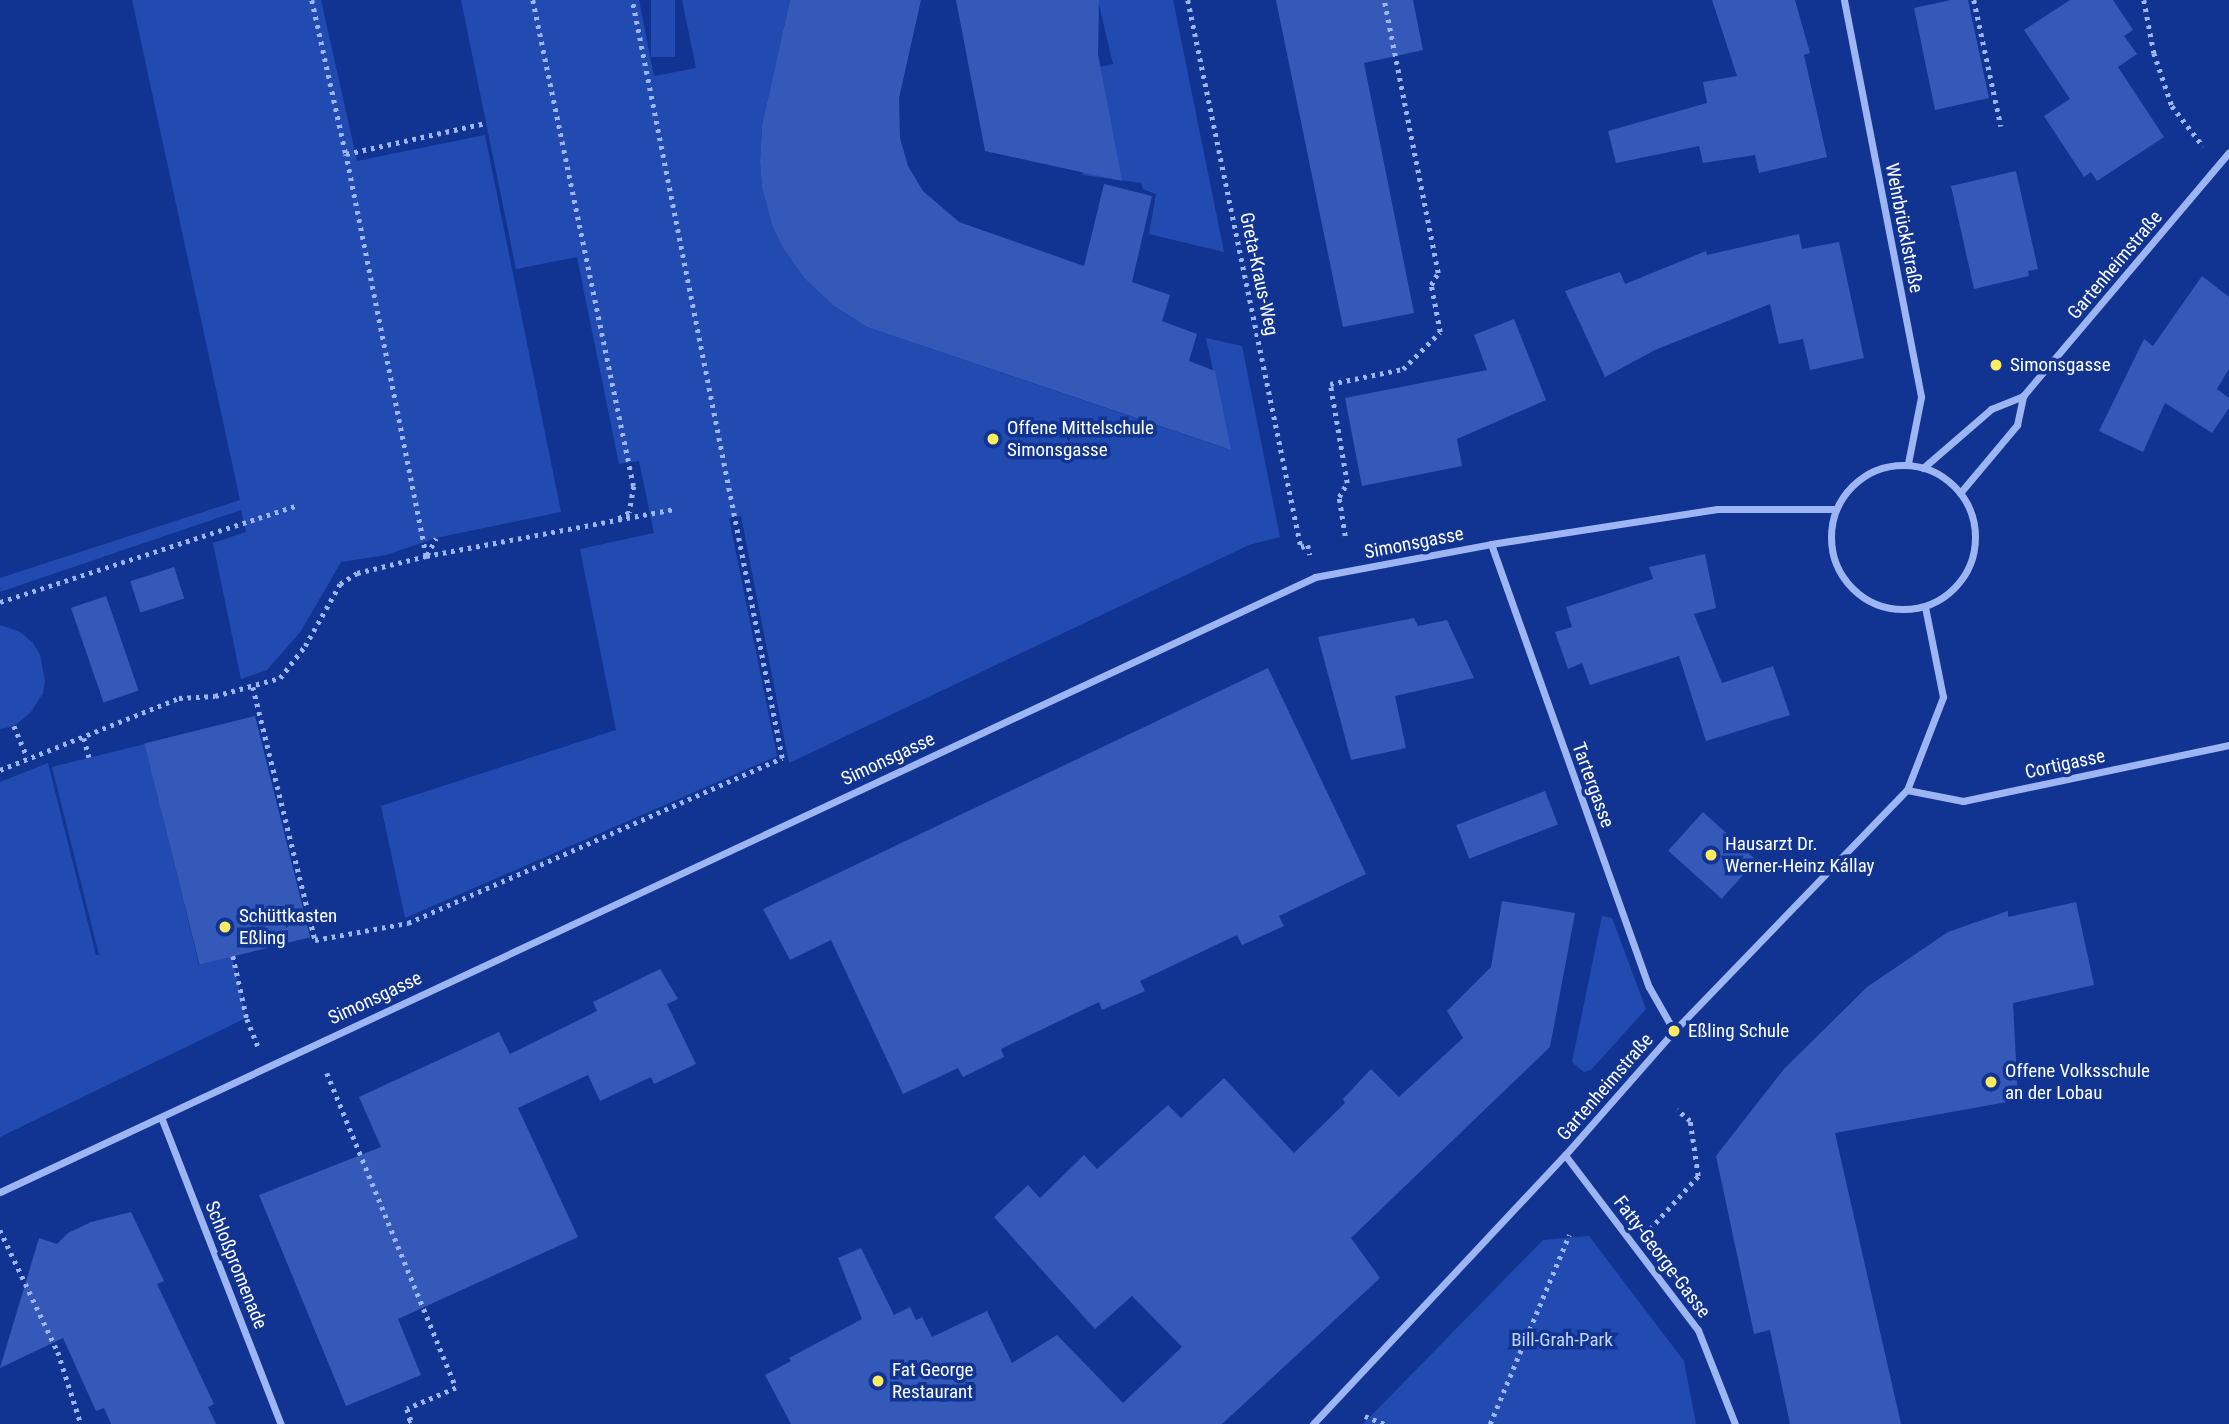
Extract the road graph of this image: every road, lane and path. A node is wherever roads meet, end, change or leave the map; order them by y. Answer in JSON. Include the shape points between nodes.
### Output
{"nodes":[{"id":1,"x":312,"y":0,"type":"edge"},
{"id":2,"x":533,"y":0,"type":"edge"},
{"id":3,"x":632,"y":0,"type":"edge"},
{"id":4,"x":1188,"y":0,"type":"edge"},
{"id":5,"x":1384,"y":0,"type":"edge"},
{"id":6,"x":1844,"y":0,"type":"edge"},
{"id":7,"x":1976,"y":0,"type":"edge"},
{"id":8,"x":2144,"y":0,"type":"edge"},
{"id":9,"x":486,"y":123,"type":"dead end"},
{"id":10,"x":2001,"y":126,"type":"dead end"},
{"id":11,"x":2229,"y":152,"type":"edge"},
{"id":12,"x":346,"y":154,"type":"junction"},
{"id":13,"x":2218,"y":166,"type":"junction"},
{"id":14,"x":2023,"y":396,"type":"junction"},
{"id":15,"x":1908,"y":463,"type":"junction"},
{"id":16,"x":1923,"y":468,"type":"junction"},
{"id":17,"x":1960,"y":493,"type":"junction"},
{"id":18,"x":296,"y":506,"type":"dead end"},
{"id":19,"x":675,"y":509,"type":"dead end"},
{"id":20,"x":1834,"y":509,"type":"junction"},
{"id":21,"x":614,"y":521,"type":"junction"},
{"id":22,"x":1345,"y":536,"type":"dead end"},
{"id":23,"x":436,"y":538,"type":"dead end"},
{"id":24,"x":1491,"y":544,"type":"junction"},
{"id":25,"x":1308,"y":545,"type":"dead end"},
{"id":26,"x":426,"y":556,"type":"junction"},
{"id":27,"x":0,"y":602,"type":"edge"},
{"id":28,"x":1926,"y":607,"type":"junction"},
{"id":29,"x":253,"y":687,"type":"junction"},
{"id":30,"x":14,"y":726,"type":"dead end"},
{"id":31,"x":84,"y":738,"type":"junction"},
{"id":32,"x":2229,"y":745,"type":"edge"},
{"id":33,"x":27,"y":757,"type":"junction"},
{"id":34,"x":89,"y":757,"type":"dead end"},
{"id":35,"x":0,"y":770,"type":"edge"},
{"id":36,"x":1907,"y":790,"type":"junction"},
{"id":37,"x":233,"y":956,"type":"dead end"},
{"id":38,"x":1674,"y":1031,"type":"junction"},
{"id":39,"x":267,"y":1066,"type":"junction"},
{"id":40,"x":327,"y":1073,"type":"dead end"},
{"id":41,"x":1677,"y":1110,"type":"dead end"},
{"id":42,"x":160,"y":1116,"type":"junction"},
{"id":43,"x":1565,"y":1155,"type":"junction"},
{"id":44,"x":0,"y":1192,"type":"edge"},
{"id":45,"x":0,"y":1230,"type":"edge"},
{"id":46,"x":1649,"y":1230,"type":"dead end"},
{"id":47,"x":1569,"y":1234,"type":"dead end"},
{"id":48,"x":1365,"y":1416,"type":"dead end"},
{"id":49,"x":81,"y":1424,"type":"edge"},
{"id":50,"x":281,"y":1424,"type":"edge"},
{"id":51,"x":404,"y":1424,"type":"edge"},
{"id":52,"x":1313,"y":1424,"type":"edge"},
{"id":53,"x":1385,"y":1424,"type":"edge"},
{"id":54,"x":1490,"y":1424,"type":"edge"},
{"id":55,"x":1735,"y":1424,"type":"edge"}],
"edges":[{"from":1,"to":12,"type":"path"},
{"from":2,"to":21,"type":"path","via":[[634,486],[629,513]]},
{"from":3,"to":29,"type":"path","via":[[782,758],[408,923],[315,940]]},
{"from":4,"to":25,"type":"path","name":"Greta-Kraus-Weg","via":[[1301,547]]},
{"from":5,"to":22,"type":"path","via":[[1438,273],[1431,285],[1440,332],[1404,369],[1330,384],[1347,483],[1339,497]]},
{"from":6,"to":15,"type":"street","name":"Wehrbrücklstraße","via":[[1921,397]]},
{"from":7,"to":10,"type":"path"},
{"from":8,"to":13,"type":"path","via":[[2154,53],[2172,106]]},
{"from":9,"to":12,"type":"path"},
{"from":11,"to":13,"type":"street","name":"Gartenheimstraße"},
{"from":12,"to":26,"type":"path"},
{"from":13,"to":14,"type":"street","name":"Gartenheimstraße"},
{"from":14,"to":16,"type":"street","name":"Gartenheimstraße","via":[[1991,409]]},
{"from":14,"to":17,"type":"street","name":"Gartenheimstraße","via":[[2017,425]]},
{"from":15,"to":16,"type":"street"},
{"from":15,"to":20,"type":"street","via":[[1860,476]]},
{"from":16,"to":17,"type":"street","via":[[1950,479]]},
{"from":17,"to":28,"type":"street","via":[[1972,510],[1977,542],[1962,581]]},
{"from":18,"to":27,"type":"path"},
{"from":19,"to":21,"type":"path"},
{"from":20,"to":24,"type":"street","name":"Simonsgasse","via":[[1717,509]]},
{"from":20,"to":28,"type":"street","via":[[1829,533],[1838,573],[1868,602],[1897,610]]},
{"from":21,"to":26,"type":"path"},
{"from":23,"to":26,"type":"path"},
{"from":24,"to":38,"type":"street","name":"Tartergasse","via":[[1649,987]]},
{"from":24,"to":39,"type":"street","name":"Simonsgasse","via":[[1315,577]]},
{"from":26,"to":29,"type":"path","via":[[357,573],[340,584],[306,646],[280,678]]},
{"from":28,"to":36,"type":"street","name":"Gartenheimstraße","via":[[1943,697]]},
{"from":29,"to":31,"type":"path","via":[[179,698]]},
{"from":30,"to":33,"type":"path"},
{"from":31,"to":33,"type":"path"},
{"from":31,"to":34,"type":"path"},
{"from":32,"to":36,"type":"street","name":"Cortigasse","via":[[1963,801]]},
{"from":33,"to":35,"type":"path"},
{"from":36,"to":38,"type":"street","name":"Gartenheimstraße"},
{"from":37,"to":39,"type":"path","via":[[247,1019]]},
{"from":38,"to":43,"type":"street","name":"Gartenheimstraße"},
{"from":39,"to":42,"type":"street","name":"Simonsgasse"},
{"from":40,"to":51,"type":"path","via":[[456,1388],[407,1409],[411,1420]]},
{"from":41,"to":46,"type":"path","via":[[1690,1121],[1698,1176]]},
{"from":42,"to":44,"type":"street","name":"Simonsgasse"},
{"from":42,"to":50,"type":"street","name":"Schloßpromenade"},
{"from":43,"to":52,"type":"street","name":"Gartenheimstraße"},
{"from":43,"to":55,"type":"street","name":"Fatty-George-Gasse","via":[[1698,1330]]},
{"from":45,"to":49,"type":"path","via":[[58,1352]]},
{"from":47,"to":54,"type":"path"},
{"from":48,"to":53,"type":"path"}]}
